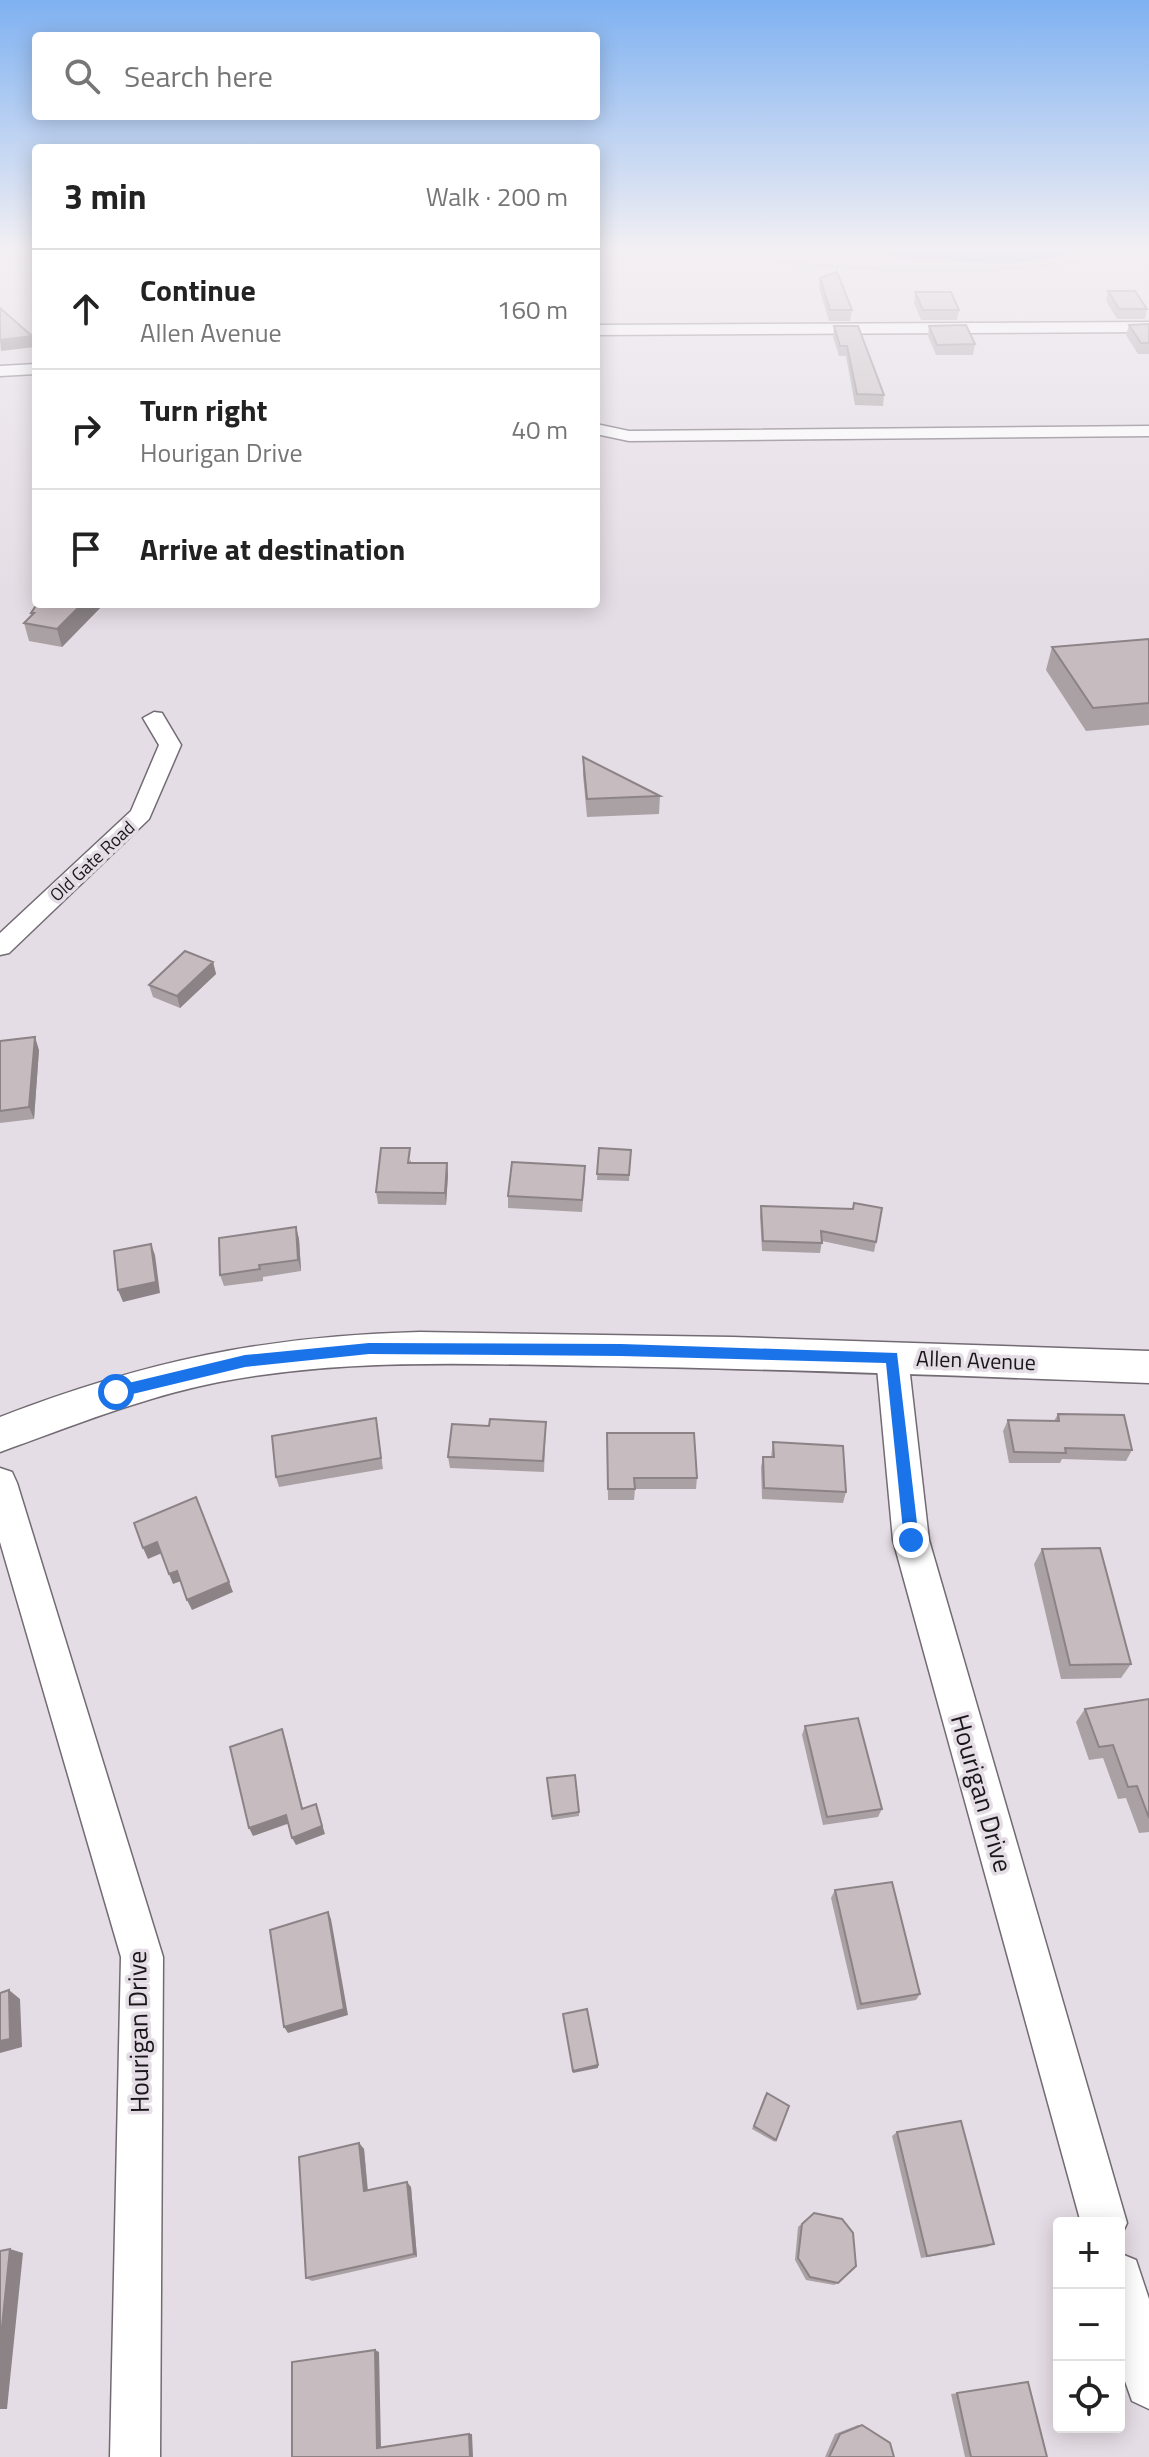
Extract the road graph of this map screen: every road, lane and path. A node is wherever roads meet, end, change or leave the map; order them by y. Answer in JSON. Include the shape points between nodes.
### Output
{"nodes":[{"id":1,"x":32,"y":369,"type":"edge"},
{"id":2,"x":0,"y":371,"type":"edge"},
{"id":3,"x":600,"y":430,"type":"edge"},
{"id":4,"x":1149,"y":431,"type":"edge"},
{"id":5,"x":154,"y":718,"type":"dead end"},
{"id":6,"x":0,"y":947,"type":"edge"},
{"id":7,"x":892,"y":1357,"type":"junction"},
{"id":8,"x":1149,"y":1367,"type":"edge"},
{"id":9,"x":0,"y":1435,"type":"edge"},
{"id":10,"x":0,"y":1483,"type":"edge"},
{"id":11,"x":1102,"y":2217,"type":"edge"},
{"id":12,"x":1122,"y":2289,"type":"edge"},
{"id":13,"x":1149,"y":2384,"type":"edge"},
{"id":14,"x":135,"y":2457,"type":"edge"}],
"edges":[{"from":1,"to":2,"type":"street"},
{"from":3,"to":4,"type":"street","via":[[629,436]]},
{"from":5,"to":6,"type":"street","name":"Old Gate Road","via":[[170,745],[141,814]]},
{"from":7,"to":8,"type":"street","name":"Allen Avenue"},
{"from":7,"to":9,"type":"street","name":"Allen Avenue","via":[[469,1348],[325,1351],[245,1361],[116,1392]]},
{"from":7,"to":11,"type":"street","name":"Hourigan Drive","via":[[911,1540]]},
{"from":10,"to":14,"type":"street","name":"Hourigan Drive","via":[[142,1957]]},
{"from":12,"to":13,"type":"street"}]}
